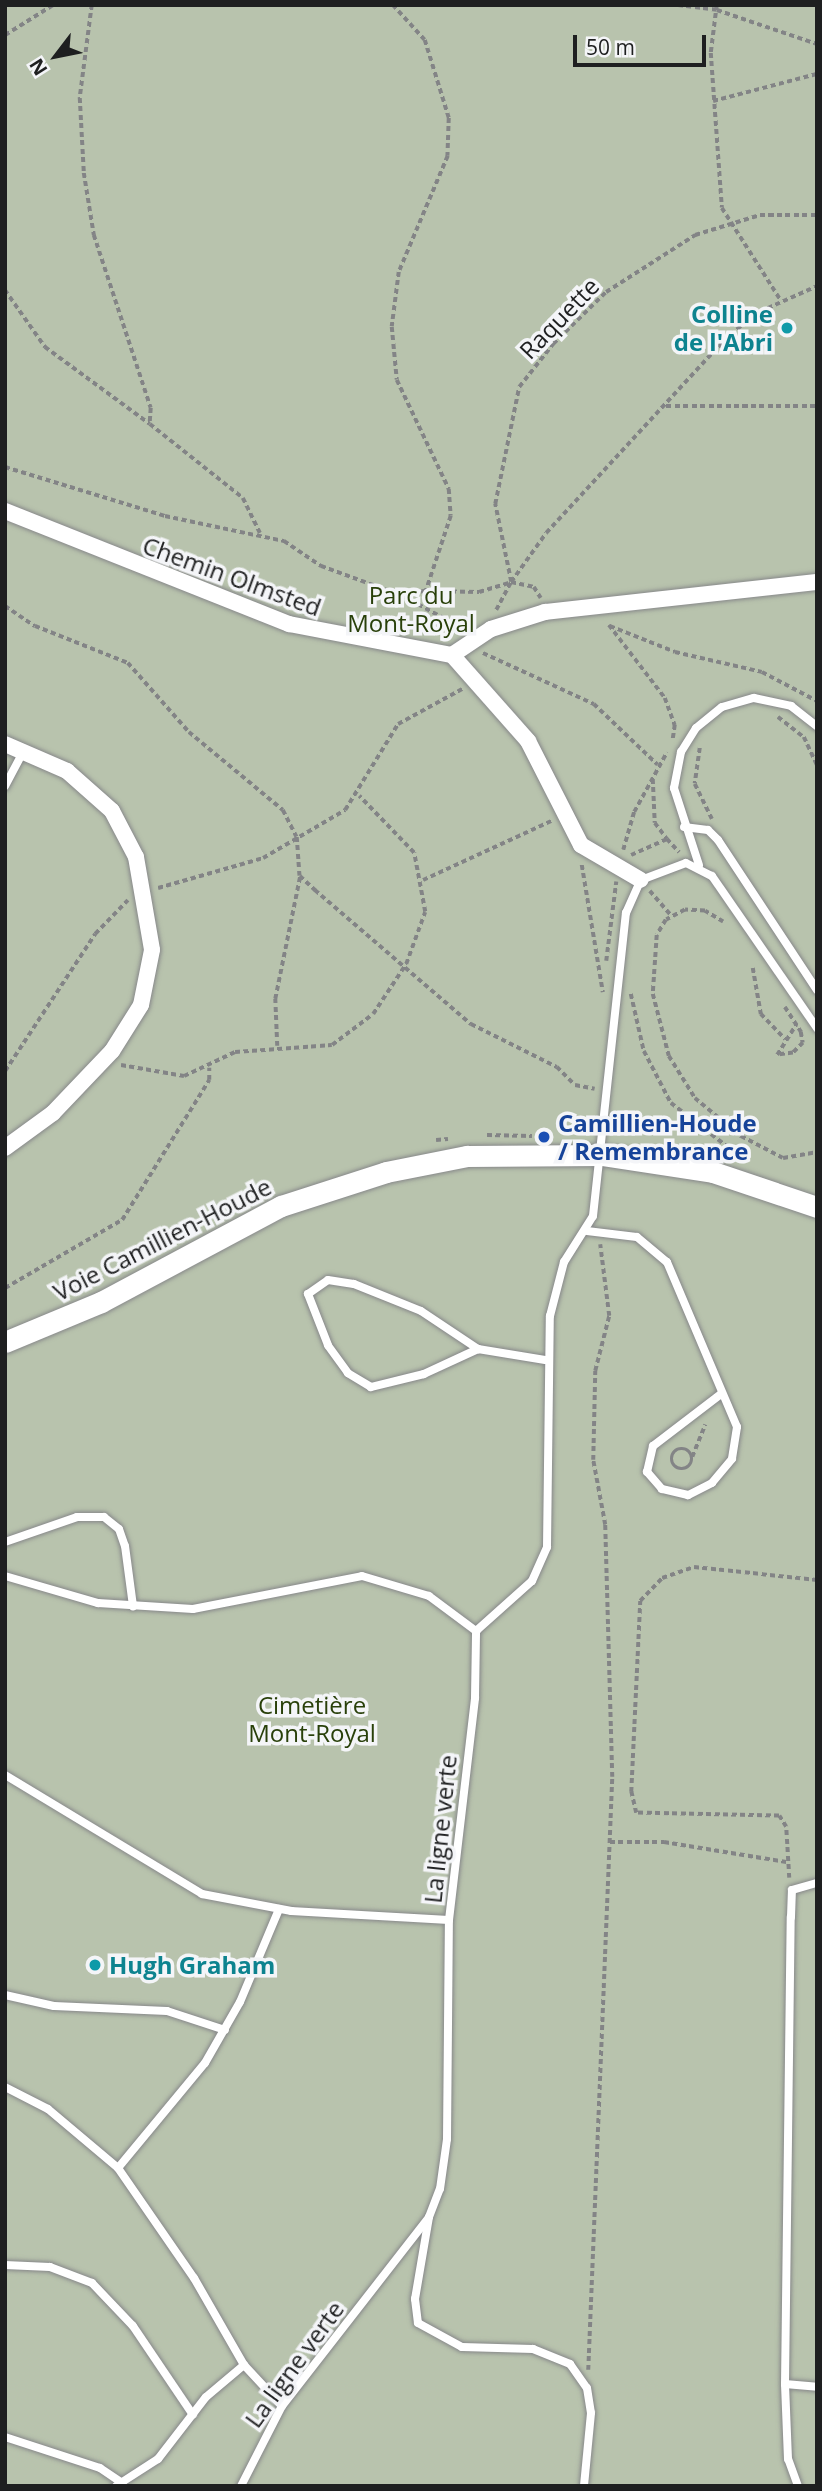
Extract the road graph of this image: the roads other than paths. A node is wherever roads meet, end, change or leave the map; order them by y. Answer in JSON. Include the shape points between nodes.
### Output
{"nodes":[{"id":1,"x":5,"y":511,"type":"edge"},
{"id":2,"x":817,"y":582,"type":"edge"},
{"id":3,"x":452,"y":655,"type":"junction"},
{"id":4,"x":817,"y":726,"type":"edge"},
{"id":5,"x":5,"y":744,"type":"edge"},
{"id":6,"x":24,"y":751,"type":"junction"},
{"id":7,"x":5,"y":786,"type":"edge"},
{"id":8,"x":684,"y":827,"type":"junction"},
{"id":9,"x":699,"y":865,"type":"junction"},
{"id":10,"x":649,"y":885,"type":"junction"},
{"id":11,"x":817,"y":990,"type":"edge"},
{"id":12,"x":817,"y":1028,"type":"edge"},
{"id":13,"x":5,"y":1148,"type":"edge"},
{"id":14,"x":603,"y":1155,"type":"junction"},
{"id":15,"x":467,"y":1156,"type":"junction"},
{"id":16,"x":817,"y":1207,"type":"edge"},
{"id":17,"x":587,"y":1231,"type":"junction"},
{"id":18,"x":5,"y":1333,"type":"edge"},
{"id":19,"x":5,"y":1342,"type":"edge"},
{"id":20,"x":478,"y":1349,"type":"junction"},
{"id":21,"x":545,"y":1360,"type":"junction"},
{"id":22,"x":721,"y":1394,"type":"junction"},
{"id":23,"x":5,"y":1542,"type":"edge"},
{"id":24,"x":5,"y":1576,"type":"edge"},
{"id":25,"x":133,"y":1606,"type":"junction"},
{"id":26,"x":475,"y":1631,"type":"junction"},
{"id":27,"x":5,"y":1775,"type":"edge"},
{"id":28,"x":817,"y":1883,"type":"edge"},
{"id":29,"x":279,"y":1909,"type":"junction"},
{"id":30,"x":450,"y":1920,"type":"junction"},
{"id":31,"x":5,"y":1995,"type":"edge"},
{"id":32,"x":225,"y":2030,"type":"junction"},
{"id":33,"x":5,"y":2087,"type":"edge"},
{"id":34,"x":118,"y":2168,"type":"junction"},
{"id":35,"x":429,"y":2217,"type":"junction"},
{"id":36,"x":5,"y":2265,"type":"edge"},
{"id":37,"x":244,"y":2365,"type":"junction"},
{"id":38,"x":785,"y":2384,"type":"junction"},
{"id":39,"x":817,"y":2387,"type":"edge"},
{"id":40,"x":282,"y":2406,"type":"junction"},
{"id":41,"x":193,"y":2415,"type":"junction"},
{"id":42,"x":5,"y":2437,"type":"edge"},
{"id":43,"x":119,"y":2484,"type":"edge"},
{"id":44,"x":241,"y":2486,"type":"edge"},
{"id":45,"x":584,"y":2486,"type":"edge"},
{"id":46,"x":797,"y":2486,"type":"edge"}],
"edges":[{"from":1,"to":3,"type":"street","name":"Chemin Olmsted","via":[[279,621]]},
{"from":2,"to":3,"type":"street","via":[[550,611],[483,632]]},
{"from":3,"to":10,"type":"street","via":[[528,741],[569,813],[581,845]]},
{"from":4,"to":8,"type":"lane","via":[[767,698],[744,699],[706,718],[676,766],[675,799]]},
{"from":5,"to":6,"type":"street"},
{"from":6,"to":7,"type":"lane"},
{"from":6,"to":13,"type":"street","via":[[80,780],[113,811],[128,835],[145,892],[152,950],[148,986],[106,1058],[53,1113]]},
{"from":8,"to":9,"type":"lane"},
{"from":8,"to":11,"type":"lane","via":[[708,830],[718,840]]},
{"from":9,"to":10,"type":"lane","via":[[673,865]]},
{"from":9,"to":12,"type":"lane","via":[[735,902]]},
{"from":10,"to":14,"type":"lane","via":[[626,913]]},
{"from":14,"to":15,"type":"street","name":"Voie Camillien-Houde"},
{"from":14,"to":16,"type":"street","name":"Voie Camillien-Houde","via":[[713,1171]]},
{"from":14,"to":17,"type":"lane"},
{"from":15,"to":18,"type":"street","name":"Voie Camillien-Houde","via":[[416,1156],[282,1196],[96,1294]]},
{"from":15,"to":19,"type":"street","name":"Voie Camillien-Houde","via":[[386,1172],[281,1206],[102,1302]]},
{"from":17,"to":21,"type":"lane","via":[[557,1282]]},
{"from":17,"to":22,"type":"lane","via":[[637,1237],[667,1262]]},
{"from":20,"to":20,"type":"lane","via":[[421,1311],[354,1284],[328,1280],[308,1294],[328,1345],[348,1373],[371,1387],[424,1374]]},
{"from":20,"to":21,"type":"lane"},
{"from":21,"to":26,"type":"lane","via":[[543,1564]]},
{"from":22,"to":22,"type":"lane","via":[[738,1436],[732,1459],[712,1483],[675,1495],[653,1481],[649,1454]]},
{"from":23,"to":25,"type":"lane","via":[[77,1517],[104,1517],[119,1529],[125,1546]]},
{"from":24,"to":25,"type":"lane","via":[[97,1603]]},
{"from":25,"to":26,"type":"lane","via":[[236,1604],[362,1576],[429,1596]]},
{"from":26,"to":30,"type":"lane","name":"La ligne verte","via":[[475,1698]]},
{"from":27,"to":29,"type":"lane","via":[[179,1884]]},
{"from":28,"to":38,"type":"lane","via":[[792,1891]]},
{"from":29,"to":30,"type":"lane"},
{"from":29,"to":32,"type":"lane"},
{"from":30,"to":35,"type":"lane","name":"La ligne verte","via":[[447,2139]]},
{"from":31,"to":32,"type":"lane","via":[[54,2006],[176,2012]]},
{"from":32,"to":34,"type":"lane","via":[[199,2073]]},
{"from":33,"to":34,"type":"lane","via":[[48,2109]]},
{"from":34,"to":37,"type":"lane","via":[[180,2255]]},
{"from":35,"to":40,"type":"lane","name":"La ligne verte","via":[[389,2263],[327,2356]]},
{"from":35,"to":45,"type":"lane","via":[[414,2311],[426,2331],[462,2347],[554,2355],[583,2380],[591,2435]]},
{"from":36,"to":41,"type":"lane","via":[[50,2267],[92,2283],[133,2326]]},
{"from":37,"to":40,"type":"lane"},
{"from":37,"to":41,"type":"lane"},
{"from":38,"to":39,"type":"lane"},
{"from":38,"to":46,"type":"lane","via":[[788,2459]]},
{"from":40,"to":44,"type":"lane","name":"La ligne verte"},
{"from":41,"to":43,"type":"lane","via":[[158,2459]]},
{"from":42,"to":43,"type":"lane","via":[[100,2468]]}]}
